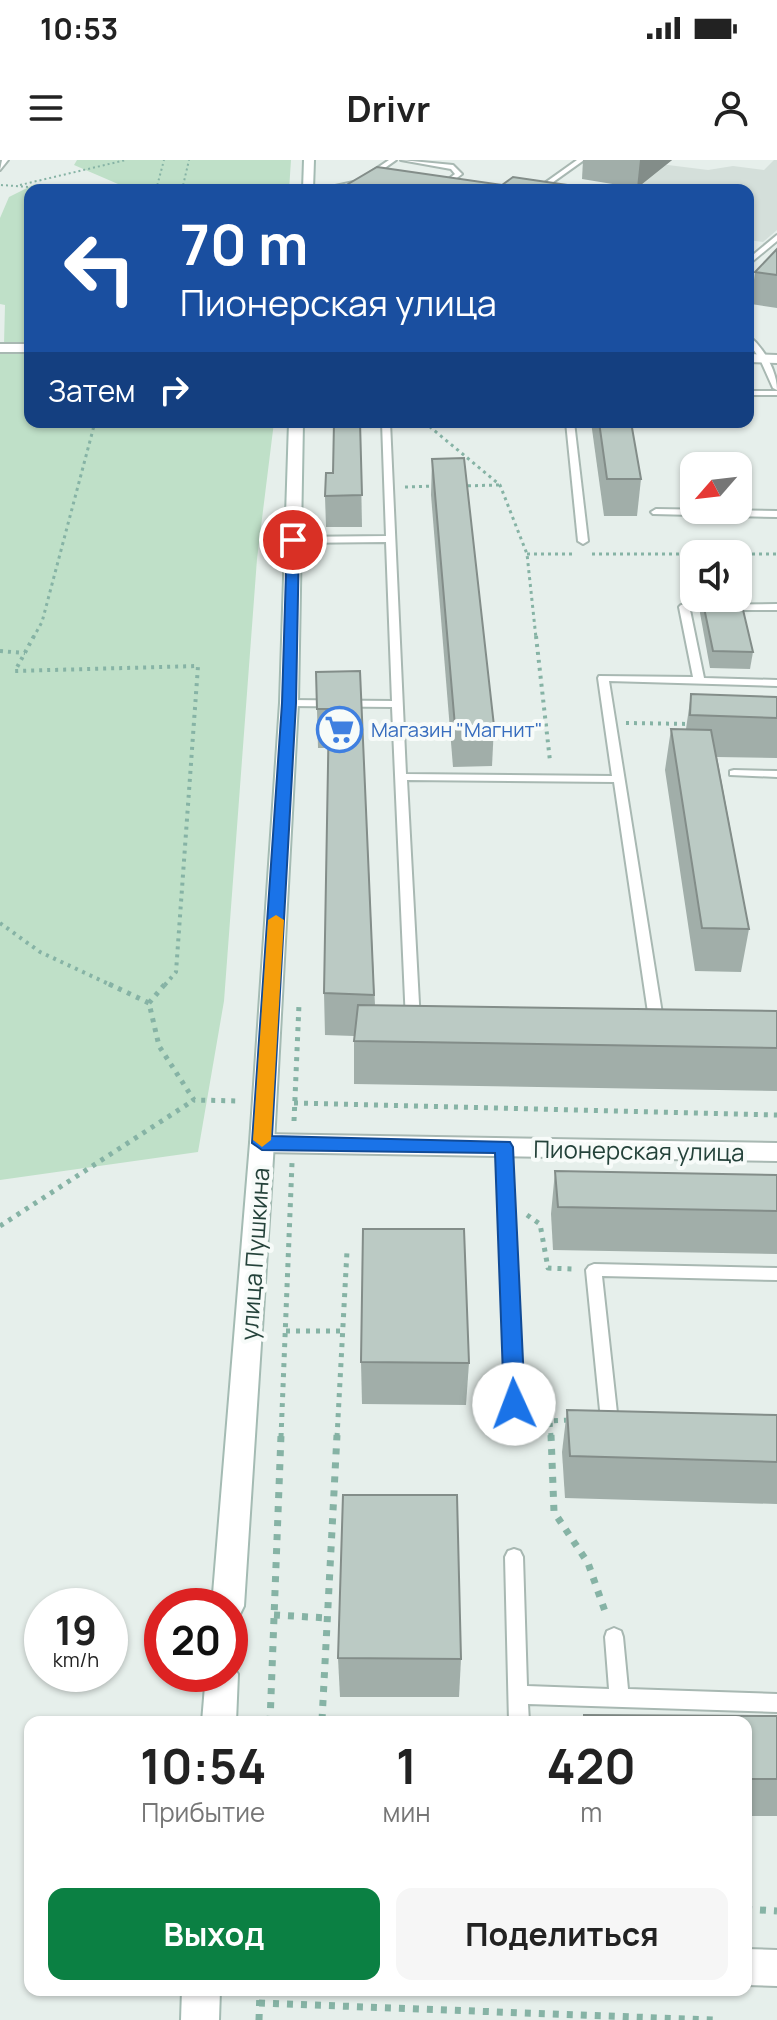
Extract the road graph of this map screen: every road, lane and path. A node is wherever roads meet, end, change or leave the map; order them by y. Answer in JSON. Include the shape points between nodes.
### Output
{"nodes":[{"id":1,"x":5,"y":160,"type":"edge"},
{"id":2,"x":126,"y":160,"type":"edge"},
{"id":3,"x":164,"y":160,"type":"edge"},
{"id":4,"x":189,"y":160,"type":"edge"},
{"id":5,"x":309,"y":160,"type":"edge"},
{"id":6,"x":393,"y":160,"type":"edge"},
{"id":7,"x":404,"y":160,"type":"edge"},
{"id":8,"x":581,"y":160,"type":"edge"},
{"id":9,"x":0,"y":168,"type":"edge"},
{"id":10,"x":448,"y":182,"type":"junction"},
{"id":11,"x":24,"y":184,"type":"edge"},
{"id":12,"x":24,"y":184,"type":"edge"},
{"id":13,"x":158,"y":184,"type":"edge"},
{"id":14,"x":183,"y":184,"type":"edge"},
{"id":15,"x":308,"y":184,"type":"edge"},
{"id":16,"x":354,"y":184,"type":"edge"},
{"id":17,"x":445,"y":184,"type":"edge"},
{"id":18,"x":461,"y":184,"type":"edge"},
{"id":19,"x":547,"y":184,"type":"edge"},
{"id":20,"x":0,"y":185,"type":"edge"},
{"id":21,"x":20,"y":185,"type":"junction"},
{"id":22,"x":24,"y":185,"type":"edge"},
{"id":23,"x":777,"y":237,"type":"edge"},
{"id":24,"x":754,"y":258,"type":"edge"},
{"id":25,"x":754,"y":343,"type":"edge"},
{"id":26,"x":0,"y":348,"type":"edge"},
{"id":27,"x":24,"y":348,"type":"edge"},
{"id":28,"x":770,"y":359,"type":"edge"},
{"id":29,"x":777,"y":391,"type":"edge"},
{"id":30,"x":754,"y":393,"type":"edge"},
{"id":31,"x":93,"y":428,"type":"edge"},
{"id":32,"x":296,"y":428,"type":"edge"},
{"id":33,"x":386,"y":428,"type":"edge"},
{"id":34,"x":431,"y":428,"type":"edge"},
{"id":35,"x":571,"y":428,"type":"edge"},
{"id":36,"x":500,"y":485,"type":"junction"},
{"id":37,"x":437,"y":486,"type":"edge"},
{"id":38,"x":453,"y":486,"type":"edge"},
{"id":39,"x":389,"y":487,"type":"junction"},
{"id":40,"x":656,"y":512,"type":"dead end"},
{"id":41,"x":777,"y":514,"type":"edge"},
{"id":42,"x":391,"y":539,"type":"junction"},
{"id":43,"x":293,"y":540,"type":"junction"},
{"id":44,"x":583,"y":541,"type":"dead end"},
{"id":45,"x":527,"y":554,"type":"junction"},
{"id":46,"x":680,"y":554,"type":"edge"},
{"id":47,"x":752,"y":554,"type":"edge"},
{"id":48,"x":777,"y":554,"type":"edge"},
{"id":49,"x":777,"y":607,"type":"edge"},
{"id":50,"x":0,"y":651,"type":"edge"},
{"id":51,"x":25,"y":653,"type":"junction"},
{"id":52,"x":699,"y":681,"type":"junction"},
{"id":53,"x":777,"y":683,"type":"edge"},
{"id":54,"x":289,"y":703,"type":"junction"},
{"id":55,"x":397,"y":704,"type":"junction"},
{"id":56,"x":610,"y":723,"type":"junction"},
{"id":57,"x":701,"y":724,"type":"edge"},
{"id":58,"x":551,"y":770,"type":"dead end"},
{"id":59,"x":734,"y":773,"type":"dead end"},
{"id":60,"x":777,"y":774,"type":"edge"},
{"id":61,"x":401,"y":777,"type":"junction"},
{"id":62,"x":619,"y":779,"type":"junction"},
{"id":63,"x":0,"y":923,"type":"edge"},
{"id":64,"x":299,"y":991,"type":"dead end"},
{"id":65,"x":149,"y":1003,"type":"junction"},
{"id":66,"x":429,"y":1027,"type":"edge"},
{"id":67,"x":643,"y":1030,"type":"edge"},
{"id":68,"x":658,"y":1030,"type":"junction"},
{"id":69,"x":673,"y":1030,"type":"edge"},
{"id":70,"x":194,"y":1100,"type":"junction"},
{"id":71,"x":264,"y":1102,"type":"junction"},
{"id":72,"x":295,"y":1103,"type":"junction"},
{"id":73,"x":777,"y":1115,"type":"edge"},
{"id":74,"x":262,"y":1143,"type":"junction"},
{"id":75,"x":293,"y":1143,"type":"junction"},
{"id":76,"x":504,"y":1147,"type":"junction"},
{"id":77,"x":777,"y":1152,"type":"edge"},
{"id":78,"x":506,"y":1201,"type":"junction"},
{"id":79,"x":0,"y":1226,"type":"edge"},
{"id":80,"x":347,"y":1251,"type":"dead end"},
{"id":81,"x":594,"y":1270,"type":"junction"},
{"id":82,"x":777,"y":1274,"type":"edge"},
{"id":83,"x":286,"y":1331,"type":"junction"},
{"id":84,"x":343,"y":1331,"type":"junction"},
{"id":85,"x":514,"y":1404,"type":"dead end"},
{"id":86,"x":609,"y":1420,"type":"junction"},
{"id":87,"x":639,"y":1421,"type":"edge"},
{"id":88,"x":514,"y":1557,"type":"dead end"},
{"id":89,"x":229,"y":1588,"type":"edge"},
{"id":90,"x":274,"y":1615,"type":"junction"},
{"id":91,"x":328,"y":1618,"type":"junction"},
{"id":92,"x":614,"y":1637,"type":"joint"},
{"id":93,"x":221,"y":1692,"type":"edge"},
{"id":94,"x":518,"y":1695,"type":"junction"},
{"id":95,"x":619,"y":1698,"type":"junction"},
{"id":96,"x":777,"y":1703,"type":"edge"},
{"id":97,"x":219,"y":1716,"type":"edge"},
{"id":98,"x":270,"y":1716,"type":"edge"},
{"id":99,"x":322,"y":1716,"type":"edge"},
{"id":100,"x":519,"y":1716,"type":"edge"},
{"id":101,"x":752,"y":1909,"type":"edge"},
{"id":102,"x":777,"y":1911,"type":"edge"},
{"id":103,"x":752,"y":1967,"type":"edge"},
{"id":104,"x":777,"y":1968,"type":"edge"},
{"id":105,"x":201,"y":1996,"type":"edge"},
{"id":106,"x":260,"y":1996,"type":"edge"},
{"id":107,"x":259,"y":2003,"type":"junction"},
{"id":108,"x":200,"y":2020,"type":"edge"},
{"id":109,"x":259,"y":2020,"type":"edge"},
{"id":110,"x":713,"y":2020,"type":"edge"}],
"edges":[{"from":1,"to":9,"type":"lane"},
{"from":2,"to":12,"type":"path"},
{"from":3,"to":13,"type":"path"},
{"from":4,"to":14,"type":"path"},
{"from":5,"to":15,"type":"street"},
{"from":6,"to":16,"type":"lane"},
{"from":7,"to":10,"type":"lane","via":[[453,167],[459,174]]},
{"from":8,"to":19,"type":"lane"},
{"from":10,"to":17,"type":"lane"},
{"from":10,"to":18,"type":"lane"},
{"from":11,"to":21,"type":"path"},
{"from":20,"to":21,"type":"path"},
{"from":21,"to":22,"type":"path"},
{"from":23,"to":24,"type":"lane"},
{"from":25,"to":28,"type":"lane"},
{"from":26,"to":27,"type":"street"},
{"from":28,"to":29,"type":"lane"},
{"from":29,"to":30,"type":"lane"},
{"from":31,"to":51,"type":"path","via":[[42,622]]},
{"from":32,"to":43,"type":"street","name":"улица Пушкина"},
{"from":33,"to":39,"type":"lane"},
{"from":34,"to":36,"type":"path"},
{"from":35,"to":44,"type":"lane"},
{"from":36,"to":38,"type":"path"},
{"from":36,"to":45,"type":"path"},
{"from":37,"to":39,"type":"path"},
{"from":39,"to":42,"type":"lane"},
{"from":40,"to":41,"type":"lane"},
{"from":42,"to":43,"type":"lane"},
{"from":42,"to":55,"type":"lane"},
{"from":43,"to":54,"type":"street","name":"улица Пушкина"},
{"from":45,"to":46,"type":"path"},
{"from":45,"to":58,"type":"path"},
{"from":47,"to":48,"type":"path"},
{"from":49,"to":52,"type":"lane","via":[[684,607]]},
{"from":50,"to":51,"type":"path"},
{"from":51,"to":65,"type":"path","via":[[15,671],[198,666],[176,972]]},
{"from":52,"to":53,"type":"lane"},
{"from":52,"to":56,"type":"lane","via":[[603,678]]},
{"from":54,"to":55,"type":"lane"},
{"from":54,"to":71,"type":"street","name":"улица Пушкина"},
{"from":55,"to":61,"type":"lane"},
{"from":56,"to":57,"type":"path"},
{"from":56,"to":62,"type":"lane"},
{"from":59,"to":60,"type":"lane"},
{"from":61,"to":62,"type":"lane"},
{"from":61,"to":66,"type":"lane","via":[[414,1027]]},
{"from":62,"to":68,"type":"lane"},
{"from":63,"to":65,"type":"path","via":[[40,952]]},
{"from":64,"to":72,"type":"path"},
{"from":65,"to":70,"type":"path","via":[[159,1046]]},
{"from":67,"to":68,"type":"lane"},
{"from":68,"to":69,"type":"lane"},
{"from":70,"to":71,"type":"path"},
{"from":70,"to":79,"type":"path"},
{"from":71,"to":72,"type":"path"},
{"from":71,"to":74,"type":"street","name":"улица Пушкина"},
{"from":72,"to":73,"type":"path"},
{"from":72,"to":75,"type":"path"},
{"from":74,"to":75,"type":"street","name":"Пионерская улица"},
{"from":74,"to":89,"type":"street","name":"улица Пушкина"},
{"from":75,"to":76,"type":"street","name":"Пионерская улица"},
{"from":75,"to":83,"type":"path"},
{"from":76,"to":77,"type":"street","name":"Пионерская улица"},
{"from":76,"to":78,"type":"lane"},
{"from":78,"to":81,"type":"path","via":[[540,1224],[548,1268]]},
{"from":78,"to":85,"type":"lane"},
{"from":80,"to":84,"type":"path"},
{"from":81,"to":82,"type":"lane"},
{"from":81,"to":86,"type":"lane"},
{"from":83,"to":84,"type":"path"},
{"from":83,"to":90,"type":"path"},
{"from":84,"to":91,"type":"path"},
{"from":86,"to":87,"type":"lane"},
{"from":86,"to":92,"type":"path","via":[[550,1421],[554,1512],[588,1563]]},
{"from":88,"to":94,"type":"lane"},
{"from":90,"to":91,"type":"path"},
{"from":90,"to":98,"type":"path"},
{"from":91,"to":99,"type":"path"},
{"from":92,"to":95,"type":"lane"},
{"from":93,"to":97,"type":"street"},
{"from":94,"to":95,"type":"lane"},
{"from":94,"to":100,"type":"lane"},
{"from":95,"to":96,"type":"lane"},
{"from":101,"to":102,"type":"path"},
{"from":103,"to":104,"type":"street"},
{"from":105,"to":108,"type":"street"},
{"from":106,"to":107,"type":"path"},
{"from":107,"to":109,"type":"path"},
{"from":107,"to":110,"type":"path"}]}
